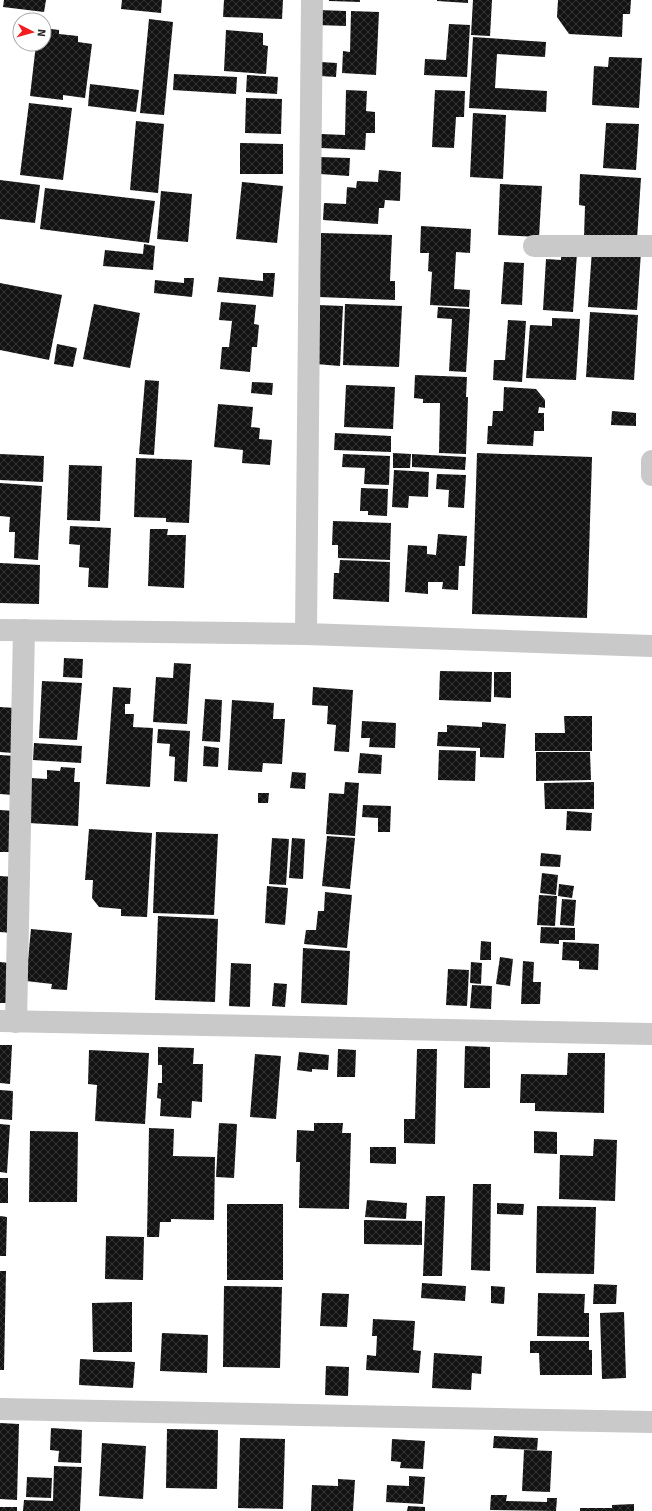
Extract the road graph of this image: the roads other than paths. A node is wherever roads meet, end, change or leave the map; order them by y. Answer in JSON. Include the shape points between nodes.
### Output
{"nodes":[{"id":1,"x":312,"y":0,"type":"edge"},
{"id":2,"x":534,"y":246,"type":"dead end"},
{"id":3,"x":652,"y":246,"type":"edge"},
{"id":4,"x":652,"y":461,"type":"edge"},
{"id":5,"x":652,"y":475,"type":"edge"},
{"id":6,"x":0,"y":630,"type":"edge"},
{"id":7,"x":24,"y":630,"type":"junction"},
{"id":8,"x":306,"y":634,"type":"junction"},
{"id":9,"x":652,"y":646,"type":"edge"},
{"id":10,"x":8,"y":1022,"type":"edge"},
{"id":11,"x":652,"y":1034,"type":"edge"},
{"id":12,"x":0,"y":1409,"type":"edge"},
{"id":13,"x":652,"y":1422,"type":"edge"}],
"edges":[{"from":1,"to":8,"type":"street"},
{"from":2,"to":3,"type":"street"},
{"from":4,"to":5,"type":"street"},
{"from":6,"to":7,"type":"street"},
{"from":7,"to":8,"type":"street"},
{"from":7,"to":10,"type":"street"},
{"from":8,"to":9,"type":"street"},
{"from":10,"to":11,"type":"street"},
{"from":12,"to":13,"type":"street"}]}
